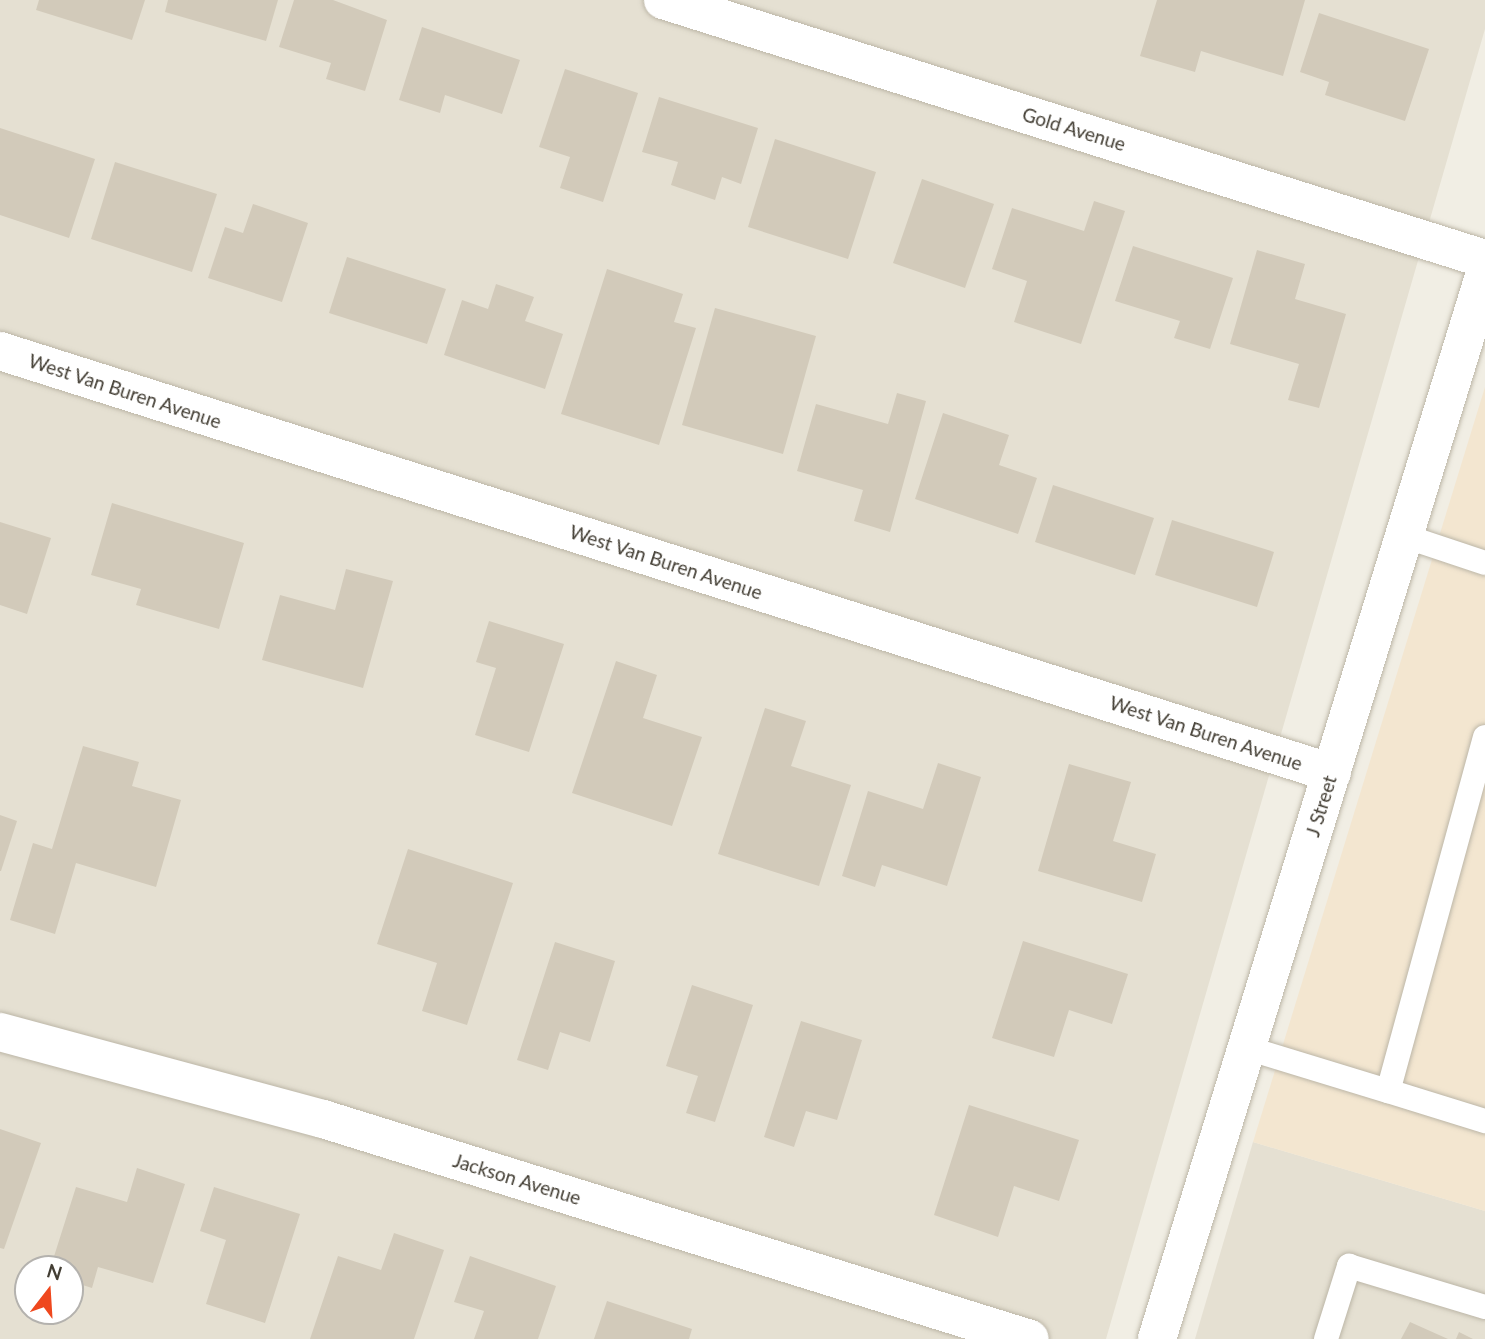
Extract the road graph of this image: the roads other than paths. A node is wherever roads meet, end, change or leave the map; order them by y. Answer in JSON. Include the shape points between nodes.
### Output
{"nodes":[{"id":1,"x":663,"y":0,"type":"edge"},
{"id":2,"x":1485,"y":259,"type":"edge"},
{"id":3,"x":1485,"y":273,"type":"edge"},
{"id":4,"x":0,"y":351,"type":"edge"},
{"id":5,"x":1404,"y":536,"type":"junction"},
{"id":6,"x":1485,"y":564,"type":"edge"},
{"id":7,"x":1485,"y":737,"type":"edge"},
{"id":8,"x":1332,"y":773,"type":"junction"},
{"id":9,"x":0,"y":1032,"type":"edge"},
{"id":10,"x":1247,"y":1048,"type":"junction"},
{"id":11,"x":1388,"y":1091,"type":"junction"},
{"id":12,"x":1485,"y":1121,"type":"edge"},
{"id":13,"x":1485,"y":1307,"type":"edge"},
{"id":14,"x":1030,"y":1339,"type":"edge"},
{"id":15,"x":1157,"y":1339,"type":"edge"},
{"id":16,"x":1325,"y":1339,"type":"edge"}],
"edges":[{"from":1,"to":2,"type":"street","name":"Gold Avenue"},
{"from":3,"to":5,"type":"street","name":"J Street"},
{"from":4,"to":8,"type":"street","name":"West Van Buren Avenue"},
{"from":5,"to":6,"type":"lane"},
{"from":5,"to":8,"type":"street","name":"J Street"},
{"from":7,"to":11,"type":"lane"},
{"from":8,"to":10,"type":"street","name":"J Street"},
{"from":9,"to":14,"type":"street","name":"Jackson Avenue","via":[[323,1119]]},
{"from":10,"to":11,"type":"lane"},
{"from":10,"to":15,"type":"street","name":"J Street"},
{"from":11,"to":12,"type":"lane"},
{"from":13,"to":16,"type":"lane","via":[[1349,1266]]}]}
